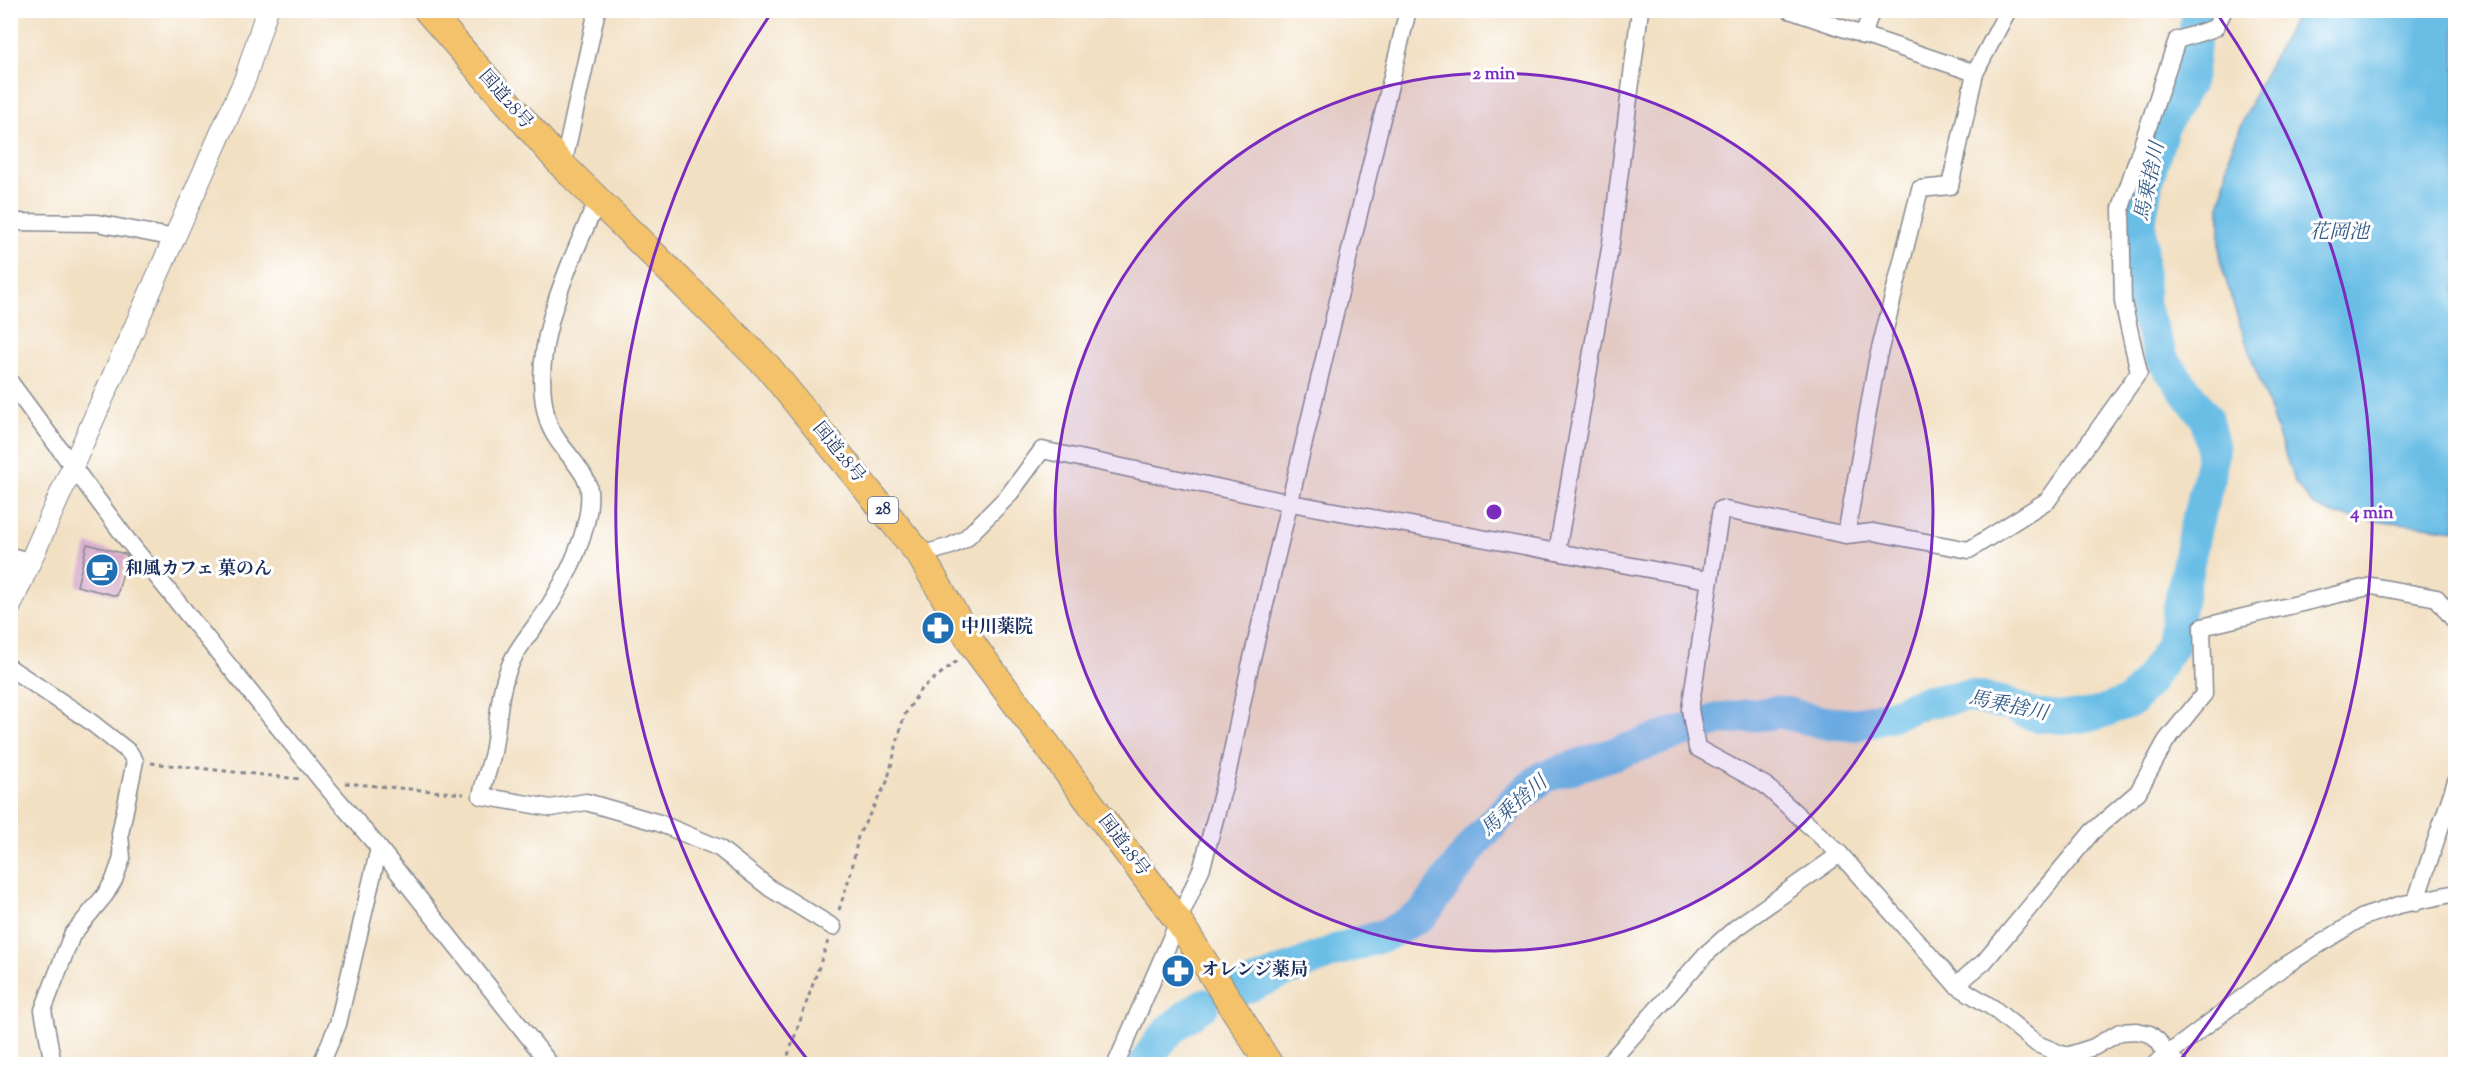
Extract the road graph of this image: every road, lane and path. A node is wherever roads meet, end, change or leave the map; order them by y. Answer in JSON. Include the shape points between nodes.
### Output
{"nodes":[{"id":1,"x":267,"y":10,"type":"edge"},
{"id":2,"x":427,"y":10,"type":"edge"},
{"id":3,"x":597,"y":10,"type":"edge"},
{"id":4,"x":1408,"y":10,"type":"edge"},
{"id":5,"x":1640,"y":10,"type":"edge"},
{"id":6,"x":1789,"y":10,"type":"edge"},
{"id":7,"x":1872,"y":10,"type":"edge"},
{"id":8,"x":2008,"y":10,"type":"edge"},
{"id":9,"x":2224,"y":10,"type":"edge"},
{"id":10,"x":1863,"y":36,"type":"junction"},
{"id":11,"x":1975,"y":73,"type":"junction"},
{"id":12,"x":563,"y":166,"type":"junction"},
{"id":13,"x":598,"y":199,"type":"junction"},
{"id":14,"x":10,"y":222,"type":"edge"},
{"id":15,"x":175,"y":238,"type":"junction"},
{"id":16,"x":10,"y":382,"type":"edge"},
{"id":17,"x":71,"y":466,"type":"junction"},
{"id":18,"x":1291,"y":503,"type":"junction"},
{"id":19,"x":1846,"y":535,"type":"junction"},
{"id":20,"x":1557,"y":552,"type":"junction"},
{"id":21,"x":920,"y":555,"type":"junction"},
{"id":22,"x":20,"y":559,"type":"edge"},
{"id":23,"x":1708,"y":580,"type":"junction"},
{"id":24,"x":10,"y":607,"type":"edge"},
{"id":25,"x":2456,"y":623,"type":"edge"},
{"id":26,"x":974,"y":647,"type":"junction"},
{"id":27,"x":10,"y":668,"type":"edge"},
{"id":28,"x":135,"y":761,"type":"junction"},
{"id":29,"x":321,"y":780,"type":"junction"},
{"id":30,"x":2456,"y":781,"type":"edge"},
{"id":31,"x":481,"y":795,"type":"junction"},
{"id":32,"x":379,"y":848,"type":"junction"},
{"id":33,"x":1840,"y":854,"type":"junction"},
{"id":34,"x":2456,"y":893,"type":"edge"},
{"id":35,"x":2415,"y":903,"type":"junction"},
{"id":36,"x":1179,"y":922,"type":"junction"},
{"id":37,"x":833,"y":927,"type":"junction"},
{"id":38,"x":1956,"y":985,"type":"junction"},
{"id":39,"x":2167,"y":1061,"type":"edge"},
{"id":40,"x":53,"y":1065,"type":"edge"},
{"id":41,"x":321,"y":1065,"type":"edge"},
{"id":42,"x":550,"y":1065,"type":"edge"},
{"id":43,"x":786,"y":1065,"type":"edge"},
{"id":44,"x":1116,"y":1065,"type":"edge"},
{"id":45,"x":1269,"y":1065,"type":"edge"},
{"id":46,"x":1608,"y":1065,"type":"edge"}],
"edges":[{"from":1,"to":15,"type":"street","via":[[245,79]]},
{"from":2,"to":12,"type":"highway","name":"国道28号","number":"28"},
{"from":3,"to":12,"type":"street"},
{"from":4,"to":18,"type":"street"},
{"from":5,"to":20,"type":"street","via":[[1611,243]]},
{"from":6,"to":10,"type":"street"},
{"from":7,"to":10,"type":"street"},
{"from":8,"to":11,"type":"street"},
{"from":9,"to":19,"type":"street","via":[[2215,28],[2177,40],[2121,208],[2123,302],[2139,372],[2048,500],[1969,550],[1873,532]]},
{"from":10,"to":11,"type":"street"},
{"from":11,"to":19,"type":"street","via":[[1950,186],[1920,189],[1877,361]]},
{"from":12,"to":13,"type":"highway","name":"国道28号","number":"28"},
{"from":13,"to":21,"type":"highway","name":"国道28号","number":"28","via":[[768,367]]},
{"from":13,"to":31,"type":"street","via":[[570,264],[545,343],[543,364],[542,397],[549,424],[588,483],[588,517],[558,589],[512,660],[501,687],[492,753]]},
{"from":14,"to":15,"type":"street","via":[[97,223]]},
{"from":15,"to":17,"type":"street"},
{"from":16,"to":17,"type":"street"},
{"from":17,"to":22,"type":"street"},
{"from":17,"to":29,"type":"street"},
{"from":18,"to":20,"type":"street"},
{"from":18,"to":21,"type":"street","via":[[1042,450],[1008,496],[965,539]]},
{"from":18,"to":36,"type":"street","via":[[1228,771],[1205,857]]},
{"from":19,"to":23,"type":"street","via":[[1721,509]]},
{"from":20,"to":23,"type":"street"},
{"from":21,"to":26,"type":"highway","name":"国道28号","number":"28"},
{"from":22,"to":24,"type":"street"},
{"from":23,"to":33,"type":"street","via":[[1690,709],[1697,748],[1765,785]]},
{"from":25,"to":38,"type":"street","via":[[2436,598],[2372,586],[2202,627],[2204,694],[2166,741],[2138,792],[2092,832],[1984,962]]},
{"from":26,"to":36,"type":"highway","name":"国道28号","number":"28"},
{"from":26,"to":37,"type":"path","via":[[921,689],[904,716],[887,782],[858,836]]},
{"from":27,"to":28,"type":"street","via":[[87,719]]},
{"from":28,"to":29,"type":"path"},
{"from":28,"to":40,"type":"street","via":[[120,834],[122,858],[114,880],[72,935],[43,1010]]},
{"from":29,"to":31,"type":"path"},
{"from":29,"to":32,"type":"street"},
{"from":30,"to":35,"type":"street"},
{"from":31,"to":37,"type":"street","via":[[551,808],[586,802],[659,823],[719,848],[771,889]]},
{"from":32,"to":41,"type":"street","via":[[338,1023]]},
{"from":32,"to":42,"type":"street"},
{"from":33,"to":38,"type":"street"},
{"from":33,"to":46,"type":"street","via":[[1737,927],[1706,954]]},
{"from":34,"to":35,"type":"street"},
{"from":35,"to":39,"type":"street","via":[[2363,917],[2283,967]]},
{"from":36,"to":44,"type":"street"},
{"from":36,"to":45,"type":"highway","name":"国道28号","number":"28"},
{"from":37,"to":43,"type":"path"},
{"from":38,"to":39,"type":"street","via":[[1993,1008],[2037,1044],[2066,1056],[2094,1047],[2120,1032],[2137,1031],[2158,1041]]}]}
